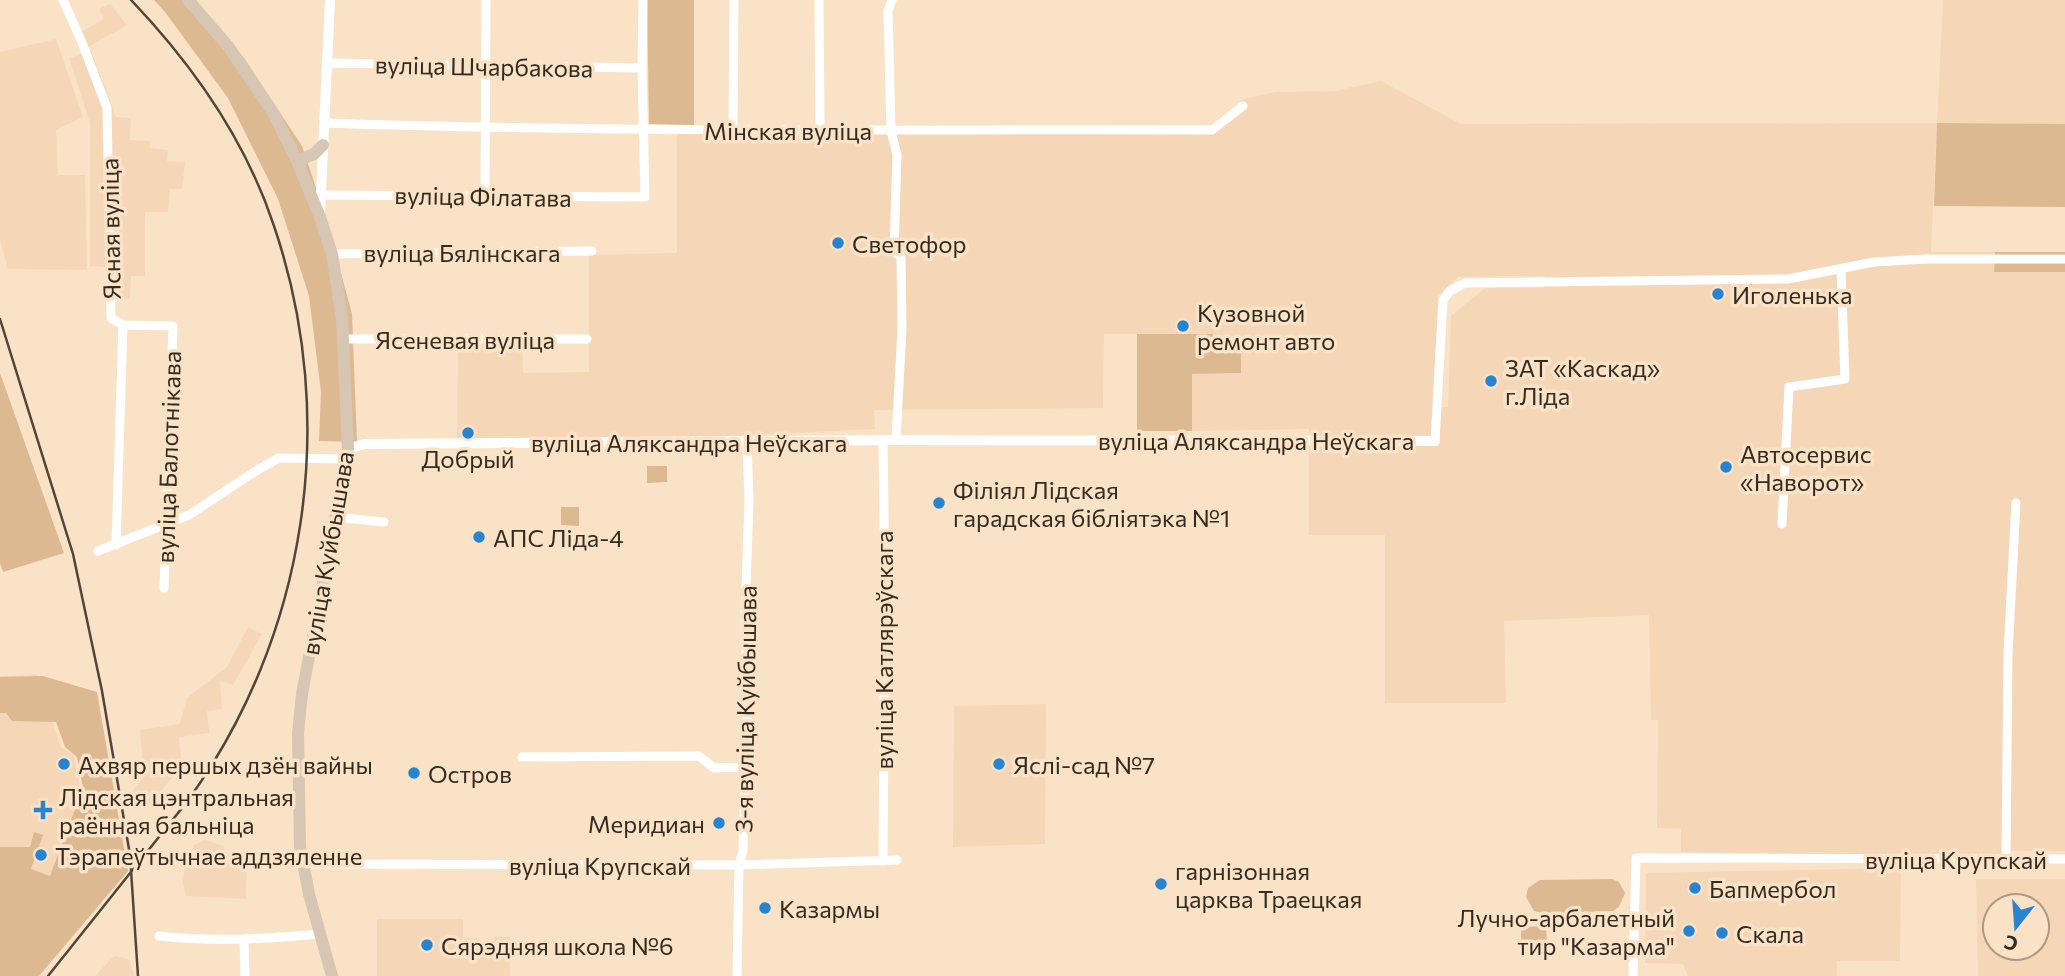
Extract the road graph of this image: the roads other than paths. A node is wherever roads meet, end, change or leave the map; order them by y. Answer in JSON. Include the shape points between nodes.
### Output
{"nodes":[{"id":1,"x":63,"y":0,"type":"edge"},
{"id":2,"x":188,"y":0,"type":"edge"},
{"id":3,"x":330,"y":0,"type":"edge"},
{"id":4,"x":486,"y":0,"type":"edge"},
{"id":5,"x":643,"y":0,"type":"edge"},
{"id":6,"x":734,"y":0,"type":"edge"},
{"id":7,"x":819,"y":0,"type":"edge"},
{"id":8,"x":892,"y":0,"type":"edge"},
{"id":9,"x":327,"y":64,"type":"junction"},
{"id":10,"x":485,"y":67,"type":"junction"},
{"id":11,"x":642,"y":68,"type":"junction"},
{"id":12,"x":1243,"y":106,"type":"dead end"},
{"id":13,"x":324,"y":123,"type":"junction"},
{"id":14,"x":484,"y":128,"type":"junction"},
{"id":15,"x":643,"y":129,"type":"junction"},
{"id":16,"x":733,"y":130,"type":"junction"},
{"id":17,"x":820,"y":130,"type":"junction"},
{"id":18,"x":891,"y":131,"type":"junction"},
{"id":19,"x":323,"y":145,"type":"junction"},
{"id":20,"x":297,"y":161,"type":"junction"},
{"id":21,"x":321,"y":194,"type":"junction"},
{"id":22,"x":485,"y":197,"type":"junction"},
{"id":23,"x":320,"y":217,"type":"junction"},
{"id":24,"x":592,"y":251,"type":"dead end"},
{"id":25,"x":332,"y":254,"type":"junction"},
{"id":26,"x":2065,"y":259,"type":"edge"},
{"id":27,"x":1841,"y":270,"type":"junction"},
{"id":28,"x":123,"y":325,"type":"junction"},
{"id":29,"x":343,"y":339,"type":"junction"},
{"id":30,"x":587,"y":339,"type":"dead end"},
{"id":31,"x":883,"y":440,"type":"junction"},
{"id":32,"x":896,"y":440,"type":"junction"},
{"id":33,"x":1435,"y":441,"type":"joint"},
{"id":34,"x":747,"y":442,"type":"junction"},
{"id":35,"x":347,"y":454,"type":"junction"},
{"id":36,"x":2016,"y":503,"type":"dead end"},
{"id":37,"x":335,"y":517,"type":"junction"},
{"id":38,"x":384,"y":522,"type":"dead end"},
{"id":39,"x":166,"y":524,"type":"junction"},
{"id":40,"x":1782,"y":524,"type":"dead end"},
{"id":41,"x":116,"y":545,"type":"junction"},
{"id":42,"x":98,"y":551,"type":"dead end"},
{"id":43,"x":164,"y":588,"type":"dead end"},
{"id":44,"x":522,"y":757,"type":"dead end"},
{"id":45,"x":745,"y":768,"type":"junction"},
{"id":46,"x":2006,"y":859,"type":"junction"},
{"id":47,"x":2065,"y":859,"type":"edge"},
{"id":48,"x":897,"y":860,"type":"dead end"},
{"id":49,"x":883,"y":861,"type":"junction"},
{"id":50,"x":302,"y":864,"type":"junction"},
{"id":51,"x":740,"y":865,"type":"junction"},
{"id":52,"x":320,"y":934,"type":"junction"},
{"id":53,"x":159,"y":936,"type":"dead end"},
{"id":54,"x":244,"y":941,"type":"junction"},
{"id":55,"x":245,"y":976,"type":"edge"},
{"id":56,"x":332,"y":976,"type":"edge"},
{"id":57,"x":737,"y":976,"type":"edge"},
{"id":58,"x":1633,"y":976,"type":"edge"}],
"edges":[{"from":1,"to":28,"type":"street","name":"Ясная вуліца","via":[[107,108],[111,318]]},
{"from":2,"to":20,"type":"main road","name":"вуліца Куйбышава","via":[[250,78]]},
{"from":3,"to":9,"type":"street"},
{"from":4,"to":10,"type":"street"},
{"from":5,"to":11,"type":"street"},
{"from":6,"to":16,"type":"street"},
{"from":7,"to":17,"type":"street"},
{"from":8,"to":18,"type":"street","via":[[888,11]]},
{"from":9,"to":10,"type":"street","name":"вуліца Шчарбакова"},
{"from":9,"to":13,"type":"street"},
{"from":10,"to":11,"type":"street","name":"вуліца Шчарбакова"},
{"from":10,"to":14,"type":"street"},
{"from":11,"to":15,"type":"street"},
{"from":12,"to":18,"type":"street","name":"Мінская вуліца","via":[[1212,130]]},
{"from":13,"to":14,"type":"street","name":"Мінская вуліца"},
{"from":13,"to":19,"type":"street"},
{"from":14,"to":15,"type":"street","name":"Мінская вуліца"},
{"from":14,"to":22,"type":"street"},
{"from":15,"to":16,"type":"street","name":"Мінская вуліца"},
{"from":15,"to":22,"type":"street","name":"вуліца Філатава","via":[[645,197]]},
{"from":16,"to":17,"type":"street","name":"Мінская вуліца"},
{"from":17,"to":18,"type":"street","name":"Мінская вуліца"},
{"from":18,"to":32,"type":"street","via":[[897,155],[894,251],[901,257]]},
{"from":19,"to":20,"type":"main road"},
{"from":19,"to":21,"type":"street"},
{"from":20,"to":23,"type":"main road","name":"вуліца Куйбышава"},
{"from":21,"to":22,"type":"street","name":"вуліца Філатава"},
{"from":21,"to":23,"type":"street"},
{"from":23,"to":25,"type":"main road","name":"вуліца Куйбышава"},
{"from":24,"to":25,"type":"street","name":"вуліца Бялінскага"},
{"from":25,"to":29,"type":"main road","name":"вуліца Куйбышава"},
{"from":26,"to":27,"type":"street","name":"вуліца Аляксандра Неўскага","via":[[1913,260]]},
{"from":27,"to":33,"type":"street","name":"вуліца Аляксандра Неўскага","via":[[1788,279],[1465,283],[1450,290],[1443,300]]},
{"from":27,"to":40,"type":"street","via":[[1845,379],[1789,387]]},
{"from":28,"to":39,"type":"street","name":"вуліца Балотнікава","via":[[173,326]]},
{"from":28,"to":41,"type":"street","name":"Ясная вуліца"},
{"from":29,"to":30,"type":"street","name":"Ясеневая вуліца"},
{"from":29,"to":35,"type":"main road","name":"вуліца Куйбышава"},
{"from":31,"to":32,"type":"street","name":"вуліца Аляксандра Неўскага"},
{"from":31,"to":34,"type":"street","name":"вуліца Аляксандра Неўскага"},
{"from":31,"to":49,"type":"street","name":"вуліца Катлярэўскага"},
{"from":32,"to":33,"type":"street","name":"вуліца Аляксандра Неўскага"},
{"from":34,"to":35,"type":"street","name":"вуліца Аляксандра Неўскага","via":[[364,444]]},
{"from":34,"to":45,"type":"street","name":"3-я вуліца Куйбышава"},
{"from":35,"to":37,"type":"main road","name":"вуліца Куйбышава"},
{"from":35,"to":39,"type":"street","name":"вуліца Аляксандра Неўскага","via":[[279,458],[189,515]]},
{"from":36,"to":46,"type":"street"},
{"from":37,"to":38,"type":"street"},
{"from":37,"to":50,"type":"main road","name":"вуліца Куйбышава","via":[[298,733]]},
{"from":39,"to":41,"type":"street","name":"вуліца Аляксандра Неўскага"},
{"from":39,"to":43,"type":"street","name":"вуліца Балотнікава"},
{"from":41,"to":42,"type":"street","name":"вуліца Аляксандра Неўскага"},
{"from":44,"to":45,"type":"street","via":[[699,757],[714,768]]},
{"from":45,"to":51,"type":"street","name":"3-я вуліца Куйбышава"},
{"from":46,"to":47,"type":"street","name":"вуліца Крупскай"},
{"from":46,"to":58,"type":"street","name":"вуліца Крупскай","via":[[1636,858]]},
{"from":48,"to":49,"type":"street","name":"вуліца Крупскай"},
{"from":49,"to":51,"type":"street","name":"вуліца Крупскай"},
{"from":50,"to":51,"type":"street","name":"вуліца Крупскай"},
{"from":50,"to":52,"type":"main road","name":"вуліца Куйбышава"},
{"from":51,"to":57,"type":"street","name":"3-я вуліца Куйбышава"},
{"from":52,"to":54,"type":"street"},
{"from":52,"to":56,"type":"main road","name":"вуліца Куйбышава"},
{"from":53,"to":54,"type":"street"},
{"from":54,"to":55,"type":"street"}]}
